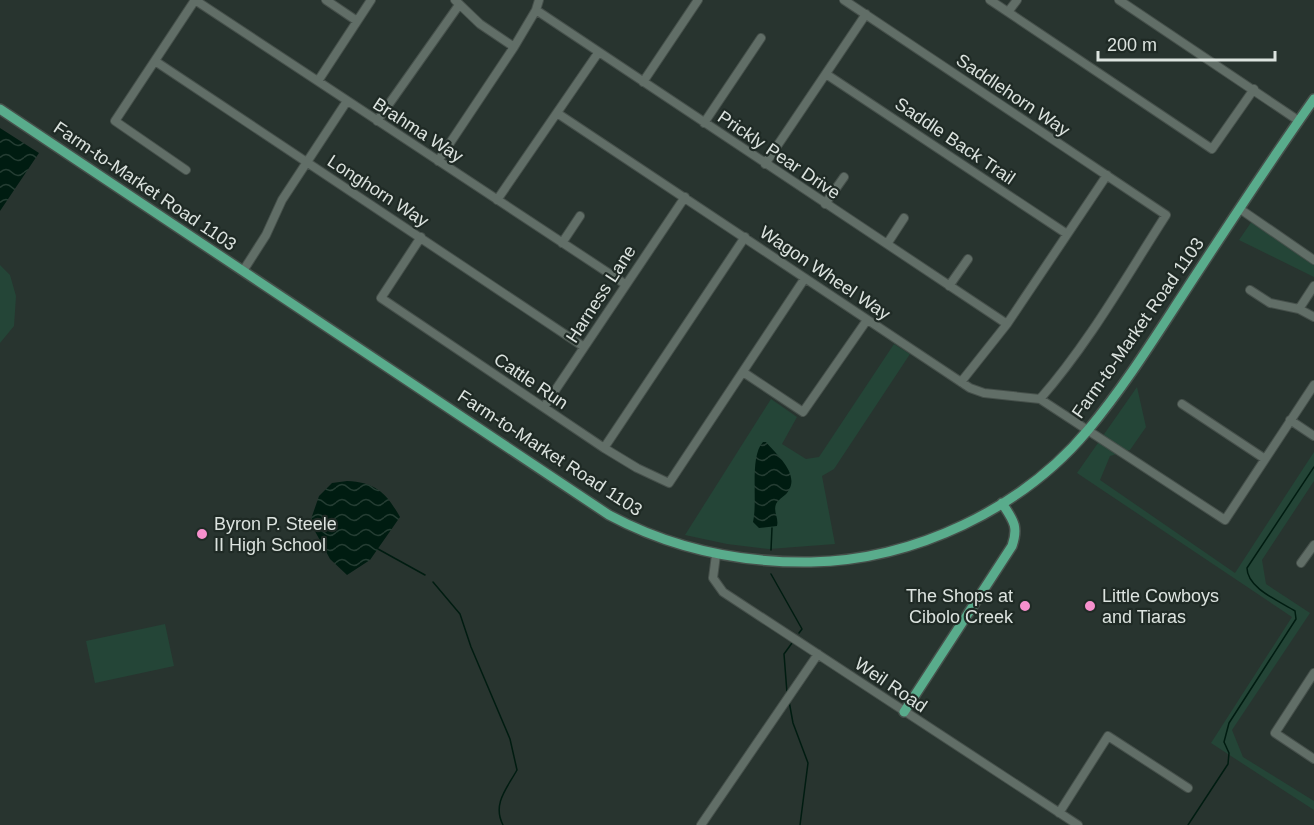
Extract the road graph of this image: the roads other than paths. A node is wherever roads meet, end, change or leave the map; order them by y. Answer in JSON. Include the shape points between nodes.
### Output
{"nodes":[{"id":1,"x":195,"y":0,"type":"edge"},
{"id":2,"x":326,"y":0,"type":"edge"},
{"id":3,"x":371,"y":0,"type":"edge"},
{"id":4,"x":539,"y":0,"type":"edge"},
{"id":5,"x":698,"y":0,"type":"edge"},
{"id":6,"x":844,"y":0,"type":"edge"},
{"id":7,"x":990,"y":0,"type":"edge"},
{"id":8,"x":1017,"y":0,"type":"edge"},
{"id":9,"x":1119,"y":0,"type":"edge"},
{"id":10,"x":457,"y":2,"type":"edge"},
{"id":11,"x":536,"y":10,"type":"junction"},
{"id":12,"x":1008,"y":12,"type":"junction"},
{"id":13,"x":866,"y":14,"type":"junction"},
{"id":14,"x":357,"y":21,"type":"junction"},
{"id":15,"x":761,"y":38,"type":"dead end"},
{"id":16,"x":514,"y":47,"type":"junction"},
{"id":17,"x":598,"y":53,"type":"junction"},
{"id":18,"x":155,"y":61,"type":"junction"},
{"id":19,"x":826,"y":74,"type":"junction"},
{"id":20,"x":318,"y":81,"type":"junction"},
{"id":21,"x":643,"y":82,"type":"junction"},
{"id":22,"x":1254,"y":89,"type":"junction"},
{"id":23,"x":1314,"y":99,"type":"edge"},
{"id":24,"x":347,"y":101,"type":"junction"},
{"id":25,"x":0,"y":109,"type":"edge"},
{"id":26,"x":557,"y":113,"type":"junction"},
{"id":27,"x":377,"y":121,"type":"junction"},
{"id":28,"x":1299,"y":121,"type":"junction"},
{"id":29,"x":704,"y":123,"type":"junction"},
{"id":30,"x":438,"y":161,"type":"junction"},
{"id":31,"x":307,"y":162,"type":"junction"},
{"id":32,"x":765,"y":164,"type":"junction"},
{"id":33,"x":186,"y":170,"type":"dead end"},
{"id":34,"x":1107,"y":175,"type":"junction"},
{"id":35,"x":844,"y":177,"type":"dead end"},
{"id":36,"x":685,"y":197,"type":"junction"},
{"id":37,"x":497,"y":200,"type":"junction"},
{"id":38,"x":825,"y":204,"type":"junction"},
{"id":39,"x":1240,"y":209,"type":"junction"},
{"id":40,"x":580,"y":216,"type":"dead end"},
{"id":41,"x":904,"y":218,"type":"dead end"},
{"id":42,"x":1067,"y":234,"type":"junction"},
{"id":43,"x":421,"y":237,"type":"junction"},
{"id":44,"x":745,"y":237,"type":"junction"},
{"id":45,"x":562,"y":243,"type":"junction"},
{"id":46,"x":886,"y":244,"type":"junction"},
{"id":47,"x":968,"y":259,"type":"dead end"},
{"id":48,"x":1314,"y":260,"type":"edge"},
{"id":49,"x":243,"y":271,"type":"junction"},
{"id":50,"x":805,"y":278,"type":"junction"},
{"id":51,"x":625,"y":284,"type":"junction"},
{"id":52,"x":950,"y":286,"type":"junction"},
{"id":53,"x":1314,"y":286,"type":"edge"},
{"id":54,"x":1250,"y":290,"type":"dead end"},
{"id":55,"x":1299,"y":309,"type":"junction"},
{"id":56,"x":1314,"y":317,"type":"edge"},
{"id":57,"x":867,"y":320,"type":"junction"},
{"id":58,"x":1007,"y":324,"type":"junction"},
{"id":59,"x":584,"y":347,"type":"junction"},
{"id":60,"x":743,"y":372,"type":"junction"},
{"id":61,"x":961,"y":382,"type":"junction"},
{"id":62,"x":1314,"y":385,"type":"edge"},
{"id":63,"x":1040,"y":399,"type":"junction"},
{"id":64,"x":1182,"y":404,"type":"dead end"},
{"id":65,"x":544,"y":407,"type":"junction"},
{"id":66,"x":1290,"y":420,"type":"junction"},
{"id":67,"x":1087,"y":431,"type":"junction"},
{"id":68,"x":1314,"y":436,"type":"edge"},
{"id":69,"x":604,"y":448,"type":"junction"},
{"id":70,"x":1265,"y":459,"type":"junction"},
{"id":71,"x":1002,"y":503,"type":"junction"},
{"id":72,"x":1314,"y":545,"type":"edge"},
{"id":73,"x":716,"y":555,"type":"junction"},
{"id":74,"x":1301,"y":563,"type":"dead end"},
{"id":75,"x":818,"y":654,"type":"junction"},
{"id":76,"x":1314,"y":673,"type":"edge"},
{"id":77,"x":904,"y":712,"type":"junction"},
{"id":78,"x":1314,"y":759,"type":"edge"},
{"id":79,"x":1188,"y":788,"type":"dead end"},
{"id":80,"x":1059,"y":813,"type":"junction"},
{"id":81,"x":700,"y":825,"type":"edge"},
{"id":82,"x":1078,"y":825,"type":"edge"}],
"edges":[{"from":1,"to":18,"type":"street"},
{"from":1,"to":20,"type":"street","name":"Brahma Way"},
{"from":2,"to":14,"type":"street"},
{"from":3,"to":14,"type":"street"},
{"from":4,"to":11,"type":"street"},
{"from":5,"to":21,"type":"street"},
{"from":6,"to":13,"type":"street","name":"Saddlehorn Way"},
{"from":7,"to":12,"type":"street"},
{"from":8,"to":12,"type":"street"},
{"from":9,"to":22,"type":"street"},
{"from":10,"to":16,"type":"street","via":[[480,24]]},
{"from":10,"to":27,"type":"street"},
{"from":11,"to":16,"type":"street"},
{"from":11,"to":17,"type":"street","name":"Prickly Pear Drive"},
{"from":12,"to":22,"type":"street","via":[[1212,149]]},
{"from":13,"to":19,"type":"street"},
{"from":13,"to":34,"type":"street","name":"Saddlehorn Way"},
{"from":14,"to":20,"type":"street"},
{"from":15,"to":29,"type":"street"},
{"from":16,"to":30,"type":"street"},
{"from":17,"to":21,"type":"street","name":"Prickly Pear Drive"},
{"from":17,"to":26,"type":"street"},
{"from":18,"to":31,"type":"street","name":"Longhorn Way"},
{"from":18,"to":33,"type":"street","via":[[115,122]]},
{"from":19,"to":32,"type":"street"},
{"from":19,"to":42,"type":"street","name":"Saddle Back Trail"},
{"from":20,"to":24,"type":"street","name":"Brahma Way"},
{"from":21,"to":29,"type":"street","name":"Prickly Pear Drive"},
{"from":22,"to":28,"type":"street"},
{"from":23,"to":28,"type":"main road","name":"Farm-to-Market Road 1103"},
{"from":24,"to":27,"type":"street","name":"Brahma Way"},
{"from":24,"to":31,"type":"street"},
{"from":25,"to":49,"type":"main road","name":"Farm-to-Market Road 1103"},
{"from":26,"to":36,"type":"street","name":"Wagon Wheel Way"},
{"from":26,"to":37,"type":"street"},
{"from":27,"to":30,"type":"street","name":"Brahma Way"},
{"from":28,"to":39,"type":"main road","name":"Farm-to-Market Road 1103"},
{"from":29,"to":32,"type":"street","name":"Prickly Pear Drive"},
{"from":30,"to":37,"type":"street","name":"Brahma Way"},
{"from":31,"to":43,"type":"street","name":"Longhorn Way"},
{"from":31,"to":49,"type":"street"},
{"from":32,"to":38,"type":"street","name":"Prickly Pear Drive"},
{"from":34,"to":42,"type":"street"},
{"from":34,"to":63,"type":"street","name":"Saddlehorn Way","via":[[1166,215],[1062,374]]},
{"from":35,"to":38,"type":"street"},
{"from":36,"to":44,"type":"street","name":"Wagon Wheel Way"},
{"from":36,"to":51,"type":"street","name":"Harness Lane"},
{"from":37,"to":45,"type":"street","name":"Brahma Way"},
{"from":38,"to":46,"type":"street","name":"Prickly Pear Drive"},
{"from":39,"to":48,"type":"street"},
{"from":39,"to":67,"type":"main road","name":"Farm-to-Market Road 1103","via":[[1139,362]]},
{"from":40,"to":45,"type":"street"},
{"from":41,"to":46,"type":"street"},
{"from":42,"to":58,"type":"street"},
{"from":43,"to":59,"type":"street","name":"Longhorn Way"},
{"from":43,"to":65,"type":"street","name":"Cattle Run","via":[[381,298]]},
{"from":44,"to":50,"type":"street","name":"Wagon Wheel Way"},
{"from":44,"to":69,"type":"street"},
{"from":45,"to":51,"type":"street","name":"Brahma Way"},
{"from":46,"to":52,"type":"street","name":"Prickly Pear Drive"},
{"from":47,"to":52,"type":"street"},
{"from":49,"to":73,"type":"main road","name":"Farm-to-Market Road 1103","via":[[609,515],[641,531]]},
{"from":50,"to":57,"type":"street","name":"Wagon Wheel Way"},
{"from":50,"to":60,"type":"street"},
{"from":51,"to":59,"type":"street","name":"Harness Lane"},
{"from":52,"to":58,"type":"street","name":"Prickly Pear Drive"},
{"from":53,"to":55,"type":"street"},
{"from":54,"to":55,"type":"street","via":[[1270,303]]},
{"from":55,"to":56,"type":"street"},
{"from":57,"to":60,"type":"street","via":[[803,412]]},
{"from":57,"to":61,"type":"street","name":"Wagon Wheel Way"},
{"from":58,"to":61,"type":"street"},
{"from":59,"to":65,"type":"street","name":"Harness Lane"},
{"from":60,"to":69,"type":"street","name":"Cattle Run","via":[[669,483]]},
{"from":61,"to":63,"type":"street","name":"Wagon Wheel Way","via":[[984,393]]},
{"from":62,"to":66,"type":"street"},
{"from":63,"to":67,"type":"street","name":"Wagon Wheel Way"},
{"from":64,"to":70,"type":"street"},
{"from":65,"to":69,"type":"street","name":"Cattle Run"},
{"from":66,"to":68,"type":"street"},
{"from":66,"to":70,"type":"street"},
{"from":67,"to":70,"type":"street","name":"Wagon Wheel Way","via":[[1225,520]]},
{"from":67,"to":71,"type":"main road","name":"Farm-to-Market Road 1103","via":[[1052,467]]},
{"from":71,"to":73,"type":"main road","name":"Farm-to-Market Road 1103","via":[[941,534],[860,558],[792,562]]},
{"from":71,"to":77,"type":"main road","via":[[1016,532],[1012,546]]},
{"from":72,"to":74,"type":"street"},
{"from":73,"to":75,"type":"street","name":"Weil Road","via":[[713,578],[717,585]]},
{"from":75,"to":77,"type":"street","name":"Weil Road"},
{"from":75,"to":81,"type":"street"},
{"from":76,"to":78,"type":"street","via":[[1275,733]]},
{"from":77,"to":80,"type":"street","name":"Weil Road"},
{"from":79,"to":80,"type":"street","via":[[1108,736]]},
{"from":80,"to":82,"type":"street","name":"Weil Road"}]}
